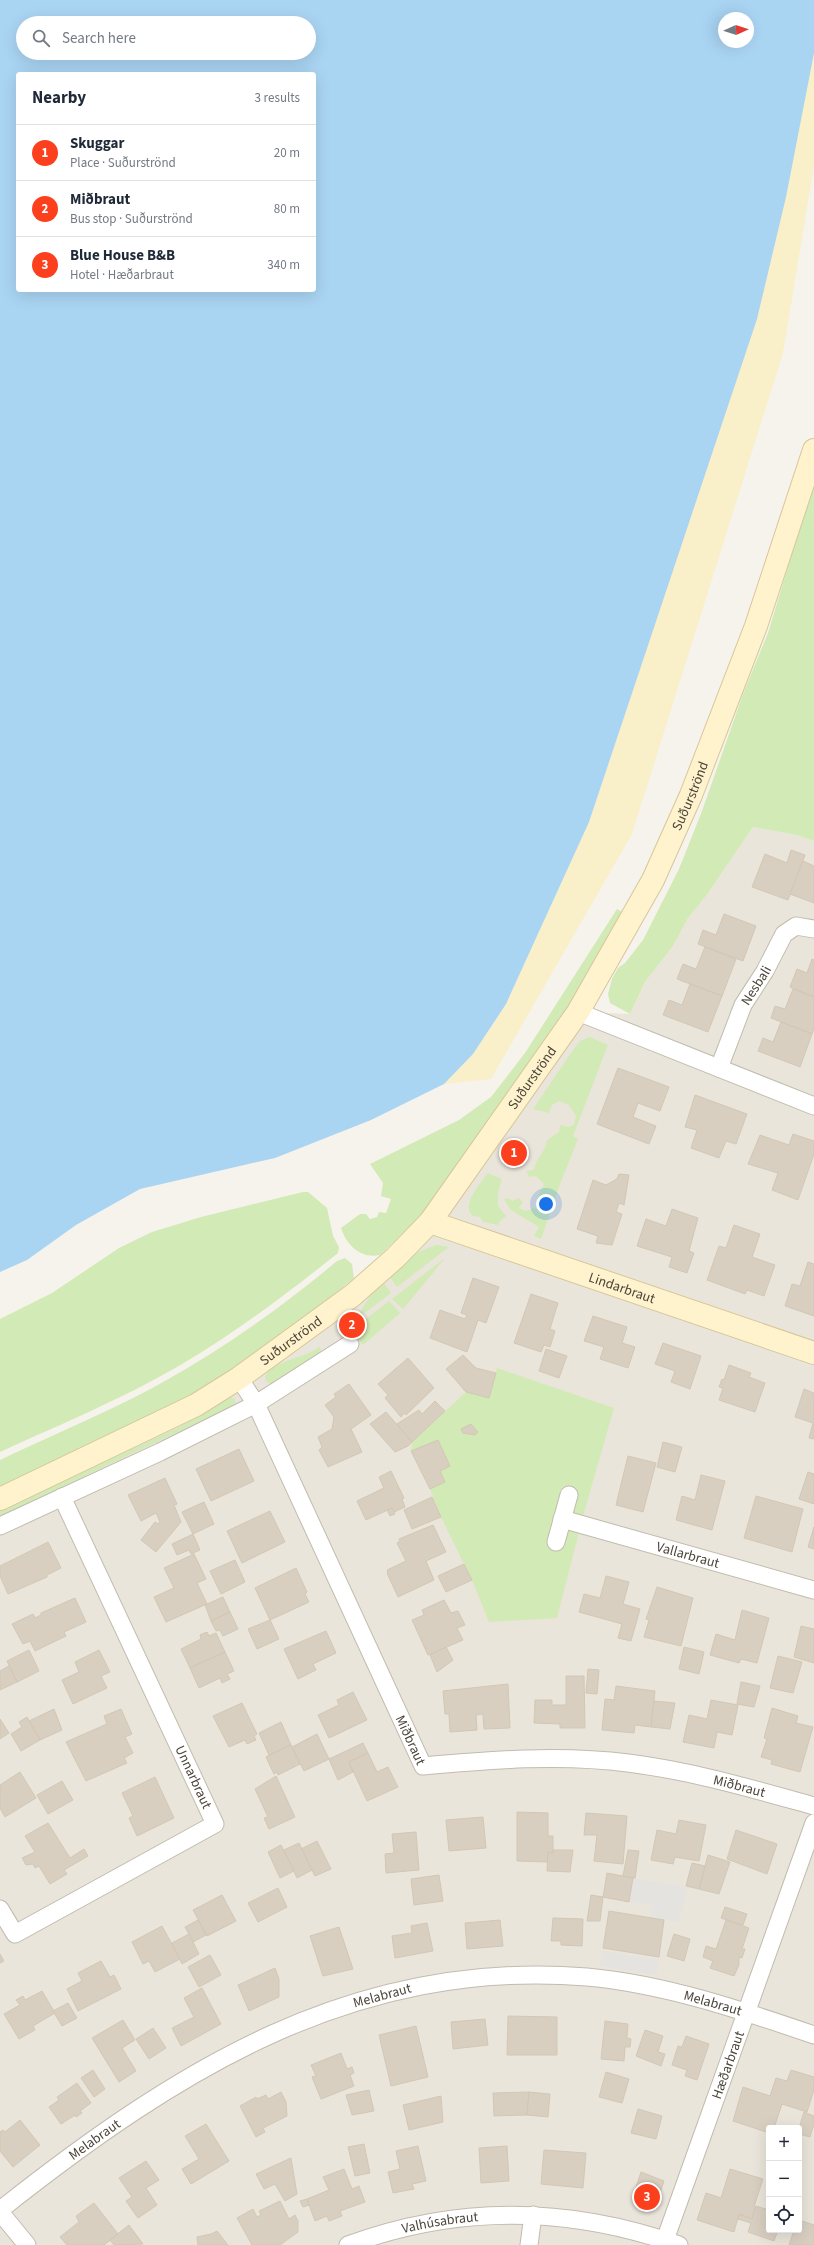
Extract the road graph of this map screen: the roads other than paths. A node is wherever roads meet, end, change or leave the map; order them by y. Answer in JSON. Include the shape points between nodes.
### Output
{"nodes":[{"id":1,"x":814,"y":450,"type":"edge"},
{"id":2,"x":814,"y":929,"type":"edge"},
{"id":3,"x":578,"y":1012,"type":"junction"},
{"id":4,"x":720,"y":1068,"type":"junction"},
{"id":5,"x":814,"y":1106,"type":"edge"},
{"id":6,"x":430,"y":1222,"type":"junction"},
{"id":7,"x":350,"y":1344,"type":"dead end"},
{"id":8,"x":814,"y":1353,"type":"edge"},
{"id":9,"x":239,"y":1378,"type":"junction"},
{"id":10,"x":256,"y":1404,"type":"junction"},
{"id":11,"x":569,"y":1495,"type":"dead end"},
{"id":12,"x":62,"y":1496,"type":"junction"},
{"id":13,"x":0,"y":1499,"type":"edge"},
{"id":14,"x":562,"y":1520,"type":"junction"},
{"id":15,"x":0,"y":1526,"type":"edge"},
{"id":16,"x":556,"y":1542,"type":"dead end"},
{"id":17,"x":814,"y":1590,"type":"edge"},
{"id":18,"x":814,"y":1806,"type":"edge"},
{"id":19,"x":814,"y":1822,"type":"edge"},
{"id":20,"x":0,"y":1909,"type":"edge"},
{"id":21,"x":747,"y":2012,"type":"junction"},
{"id":22,"x":814,"y":2036,"type":"edge"},
{"id":23,"x":0,"y":2211,"type":"edge"},
{"id":24,"x":533,"y":2215,"type":"junction"},
{"id":25,"x":672,"y":2242,"type":"edge"},
{"id":26,"x":27,"y":2245,"type":"edge"},
{"id":27,"x":348,"y":2245,"type":"edge"},
{"id":28,"x":529,"y":2245,"type":"edge"}],
"edges":[{"from":1,"to":3,"type":"street","name":"Suðurströnd","via":[[756,626],[691,795],[653,880]]},
{"from":2,"to":4,"type":"street","name":"Nesbali","via":[[796,926],[784,934],[765,971],[743,1005]]},
{"from":3,"to":4,"type":"street"},
{"from":3,"to":6,"type":"street","name":"Suðurströnd"},
{"from":4,"to":5,"type":"street"},
{"from":6,"to":8,"type":"street","name":"Lindarbraut"},
{"from":6,"to":9,"type":"street","name":"Suðurströnd","via":[[395,1258],[353,1295]]},
{"from":7,"to":10,"type":"street"},
{"from":9,"to":10,"type":"street","name":"Miðbraut"},
{"from":9,"to":13,"type":"street","name":"Suðurströnd","via":[[196,1405]]},
{"from":10,"to":12,"type":"street","via":[[160,1452]]},
{"from":10,"to":18,"type":"street","name":"Miðbraut","via":[[423,1766],[502,1759],[628,1763],[698,1775]]},
{"from":11,"to":14,"type":"street"},
{"from":12,"to":15,"type":"street"},
{"from":12,"to":20,"type":"street","name":"Unnarbraut","via":[[215,1824],[15,1934]]},
{"from":14,"to":16,"type":"street"},
{"from":14,"to":17,"type":"street","name":"Vallarbraut"},
{"from":19,"to":21,"type":"street","name":"Hæðarbraut"},
{"from":21,"to":22,"type":"street","name":"Melabraut"},
{"from":21,"to":23,"type":"street","name":"Melabraut","via":[[662,1990],[588,1977],[507,1975],[446,1980],[383,1993],[269,2034],[187,2077],[93,2140]]},
{"from":21,"to":25,"type":"street","name":"Hæðarbraut"},
{"from":23,"to":26,"type":"street"},
{"from":24,"to":25,"type":"street","name":"Valhúsabraut","via":[[598,2223]]},
{"from":24,"to":27,"type":"street","name":"Valhúsabraut","via":[[482,2214],[455,2217],[378,2234]]},
{"from":24,"to":28,"type":"street"}]}
